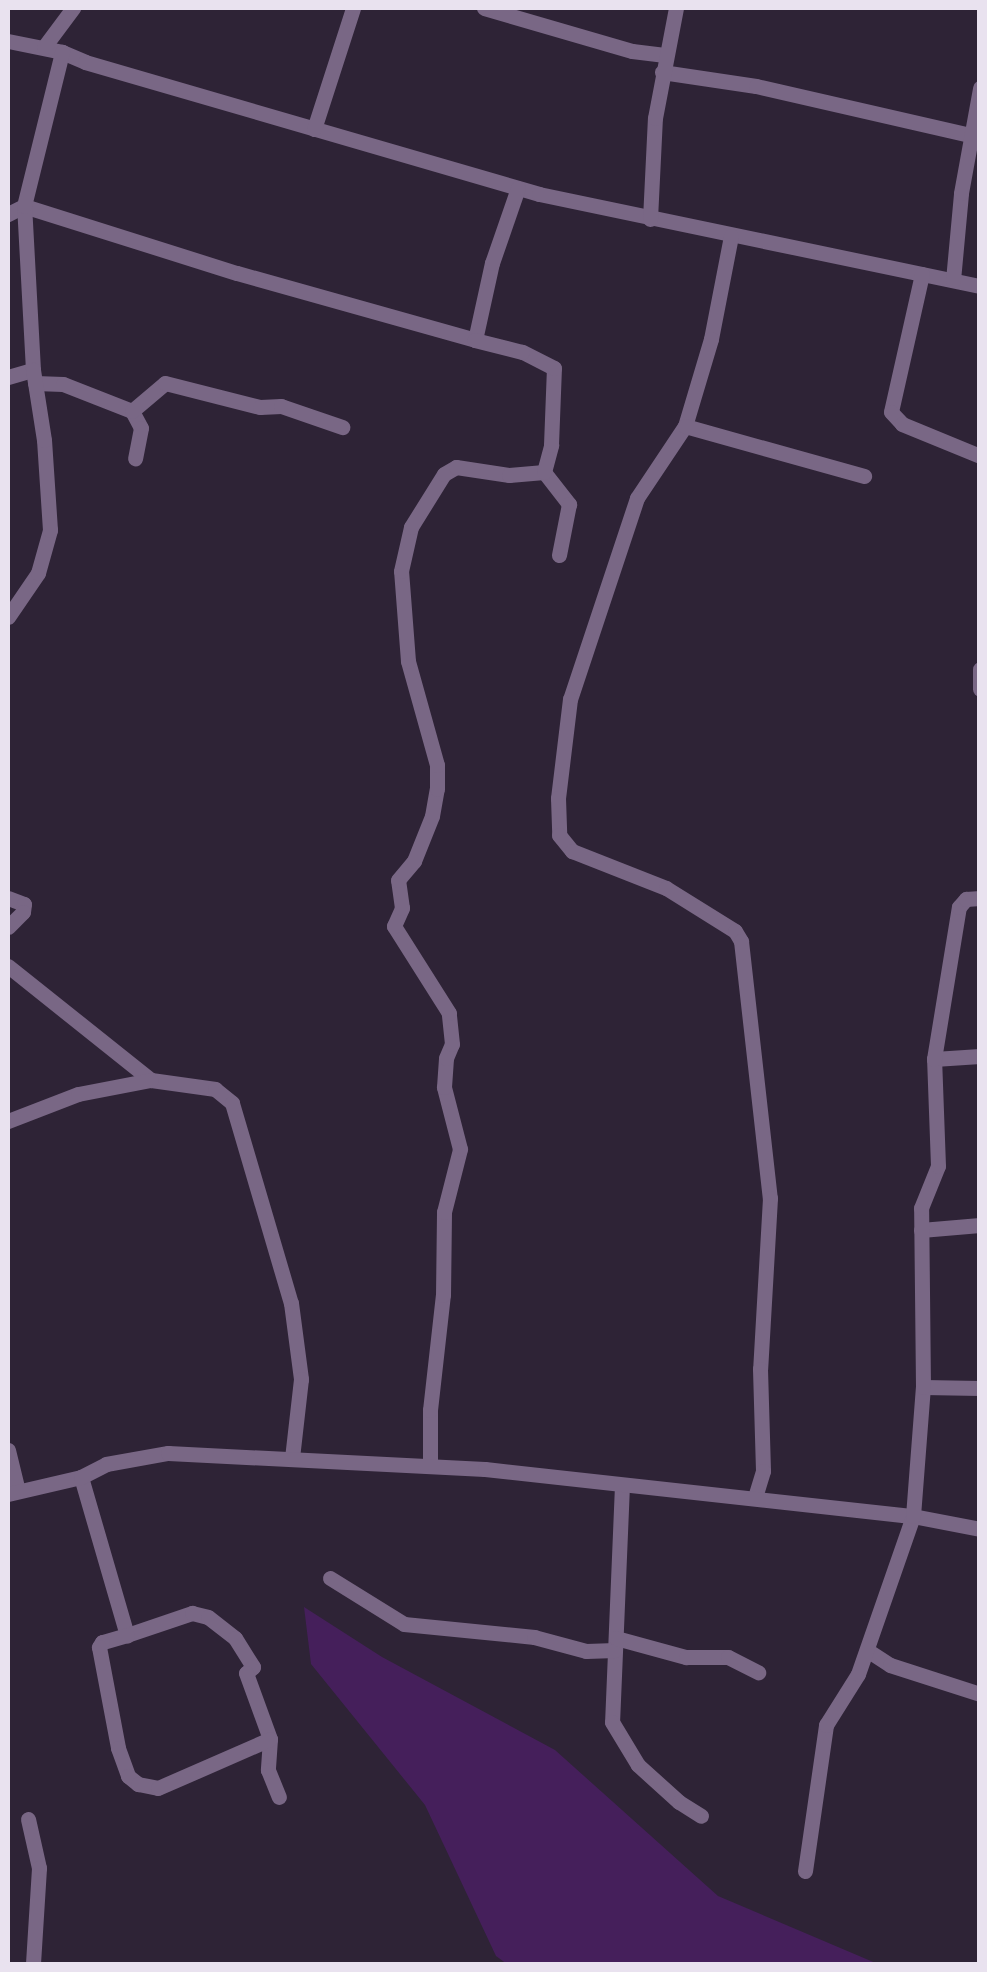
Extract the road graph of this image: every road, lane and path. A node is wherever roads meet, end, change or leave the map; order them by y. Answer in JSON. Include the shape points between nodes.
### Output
{"nodes":[{"id":1,"x":73,"y":8,"type":"edge"},
{"id":2,"x":353,"y":8,"type":"edge"},
{"id":3,"x":484,"y":8,"type":"edge"},
{"id":4,"x":676,"y":8,"type":"edge"},
{"id":5,"x":8,"y":41,"type":"edge"},
{"id":6,"x":44,"y":47,"type":"junction"},
{"id":7,"x":62,"y":52,"type":"junction"},
{"id":8,"x":665,"y":55,"type":"junction"},
{"id":9,"x":662,"y":72,"type":"junction"},
{"id":10,"x":980,"y":88,"type":"edge"},
{"id":11,"x":314,"y":129,"type":"junction"},
{"id":12,"x":970,"y":135,"type":"junction"},
{"id":13,"x":518,"y":188,"type":"junction"},
{"id":14,"x":24,"y":206,"type":"junction"},
{"id":15,"x":8,"y":214,"type":"edge"},
{"id":16,"x":650,"y":219,"type":"junction"},
{"id":17,"x":732,"y":236,"type":"junction"},
{"id":18,"x":922,"y":274,"type":"junction"},
{"id":19,"x":954,"y":280,"type":"junction"},
{"id":20,"x":980,"y":286,"type":"edge"},
{"id":21,"x":476,"y":340,"type":"junction"},
{"id":22,"x":8,"y":377,"type":"edge"},
{"id":23,"x":34,"y":377,"type":"junction"},
{"id":24,"x":132,"y":411,"type":"junction"},
{"id":25,"x":685,"y":426,"type":"junction"},
{"id":26,"x":342,"y":427,"type":"dead end"},
{"id":27,"x":980,"y":456,"type":"edge"},
{"id":28,"x":136,"y":458,"type":"dead end"},
{"id":29,"x":544,"y":472,"type":"junction"},
{"id":30,"x":864,"y":476,"type":"dead end"},
{"id":31,"x":559,"y":555,"type":"dead end"},
{"id":32,"x":8,"y":617,"type":"edge"},
{"id":33,"x":980,"y":669,"type":"edge"},
{"id":34,"x":980,"y":690,"type":"edge"},
{"id":35,"x":8,"y":898,"type":"edge"},
{"id":36,"x":980,"y":898,"type":"edge"},
{"id":37,"x":8,"y":926,"type":"edge"},
{"id":38,"x":8,"y":966,"type":"edge"},
{"id":39,"x":980,"y":1056,"type":"edge"},
{"id":40,"x":934,"y":1059,"type":"junction"},
{"id":41,"x":152,"y":1080,"type":"junction"},
{"id":42,"x":8,"y":1121,"type":"edge"},
{"id":43,"x":980,"y":1225,"type":"edge"},
{"id":44,"x":921,"y":1230,"type":"junction"},
{"id":45,"x":924,"y":1387,"type":"junction"},
{"id":46,"x":980,"y":1388,"type":"edge"},
{"id":47,"x":8,"y":1450,"type":"edge"},
{"id":48,"x":292,"y":1458,"type":"junction"},
{"id":49,"x":430,"y":1465,"type":"junction"},
{"id":50,"x":81,"y":1477,"type":"junction"},
{"id":51,"x":622,"y":1485,"type":"junction"},
{"id":52,"x":13,"y":1492,"type":"edge"},
{"id":53,"x":756,"y":1498,"type":"junction"},
{"id":54,"x":913,"y":1516,"type":"junction"},
{"id":55,"x":980,"y":1529,"type":"edge"},
{"id":56,"x":330,"y":1578,"type":"dead end"},
{"id":57,"x":127,"y":1635,"type":"junction"},
{"id":58,"x":616,"y":1644,"type":"junction"},
{"id":59,"x":867,"y":1650,"type":"junction"},
{"id":60,"x":758,"y":1672,"type":"dead end"},
{"id":61,"x":980,"y":1694,"type":"edge"},
{"id":62,"x":270,"y":1738,"type":"junction"},
{"id":63,"x":279,"y":1797,"type":"dead end"},
{"id":64,"x":701,"y":1816,"type":"dead end"},
{"id":65,"x":28,"y":1819,"type":"dead end"},
{"id":66,"x":804,"y":1871,"type":"dead end"},
{"id":67,"x":33,"y":1964,"type":"edge"}],
"edges":[{"from":1,"to":6,"type":"street"},
{"from":2,"to":11,"type":"street"},
{"from":3,"to":8,"type":"street"},
{"from":4,"to":8,"type":"street"},
{"from":5,"to":6,"type":"street"},
{"from":6,"to":7,"type":"street"},
{"from":7,"to":11,"type":"street"},
{"from":7,"to":14,"type":"street"},
{"from":8,"to":9,"type":"street"},
{"from":9,"to":12,"type":"street","via":[[756,86]]},
{"from":9,"to":16,"type":"street"},
{"from":10,"to":12,"type":"street"},
{"from":11,"to":13,"type":"street"},
{"from":12,"to":19,"type":"street"},
{"from":13,"to":16,"type":"street"},
{"from":13,"to":21,"type":"street"},
{"from":14,"to":15,"type":"street"},
{"from":14,"to":21,"type":"street"},
{"from":14,"to":23,"type":"street"},
{"from":16,"to":17,"type":"street"},
{"from":17,"to":18,"type":"street"},
{"from":17,"to":25,"type":"street"},
{"from":18,"to":19,"type":"street"},
{"from":18,"to":27,"type":"street","via":[[891,412],[902,424]]},
{"from":19,"to":20,"type":"street"},
{"from":21,"to":29,"type":"street","via":[[554,368]]},
{"from":22,"to":23,"type":"street"},
{"from":23,"to":24,"type":"street"},
{"from":23,"to":32,"type":"street","via":[[50,530],[38,574]]},
{"from":24,"to":26,"type":"street","via":[[165,383],[210,398],[281,406]]},
{"from":24,"to":28,"type":"street","via":[[141,428]]},
{"from":25,"to":30,"type":"street"},
{"from":25,"to":53,"type":"street","via":[[637,498],[570,699],[560,836],[572,850],[666,888],[741,941],[770,1198],[760,1369],[763,1471]]},
{"from":29,"to":31,"type":"street","via":[[569,504]]},
{"from":29,"to":49,"type":"street","via":[[456,467],[444,474],[411,527],[401,571],[408,661],[437,765],[437,789],[414,860],[398,880],[402,908],[394,926],[449,1013],[452,1044],[444,1087],[460,1149],[444,1212]]},
{"from":33,"to":34,"type":"street"},
{"from":35,"to":37,"type":"street","via":[[24,904]]},
{"from":36,"to":40,"type":"street","via":[[959,907]]},
{"from":38,"to":41,"type":"street"},
{"from":39,"to":40,"type":"street"},
{"from":40,"to":44,"type":"street","via":[[938,1166]]},
{"from":41,"to":42,"type":"street","via":[[78,1094]]},
{"from":41,"to":48,"type":"street","via":[[215,1089],[232,1103],[240,1124],[291,1303],[300,1379]]},
{"from":43,"to":44,"type":"street"},
{"from":44,"to":45,"type":"street"},
{"from":45,"to":46,"type":"street"},
{"from":45,"to":54,"type":"street"},
{"from":47,"to":52,"type":"street"},
{"from":48,"to":49,"type":"street"},
{"from":48,"to":50,"type":"street","via":[[168,1454],[106,1464]]},
{"from":49,"to":51,"type":"street"},
{"from":50,"to":52,"type":"street"},
{"from":50,"to":57,"type":"street"},
{"from":51,"to":53,"type":"street"},
{"from":51,"to":58,"type":"street"},
{"from":53,"to":54,"type":"street"},
{"from":54,"to":55,"type":"street"},
{"from":54,"to":59,"type":"street"},
{"from":56,"to":58,"type":"street","via":[[404,1624],[534,1637],[586,1651]]},
{"from":57,"to":62,"type":"street","via":[[176,1615],[208,1617],[235,1638],[253,1667],[246,1674]]},
{"from":57,"to":62,"type":"street","via":[[99,1647],[118,1748],[138,1784],[158,1788]]},
{"from":58,"to":60,"type":"street","via":[[728,1657]]},
{"from":58,"to":64,"type":"street","via":[[614,1730],[638,1765]]},
{"from":59,"to":61,"type":"street","via":[[890,1665]]},
{"from":59,"to":66,"type":"street","via":[[824,1732]]},
{"from":62,"to":63,"type":"street","via":[[268,1770]]},
{"from":65,"to":67,"type":"street","via":[[39,1868]]}]}
